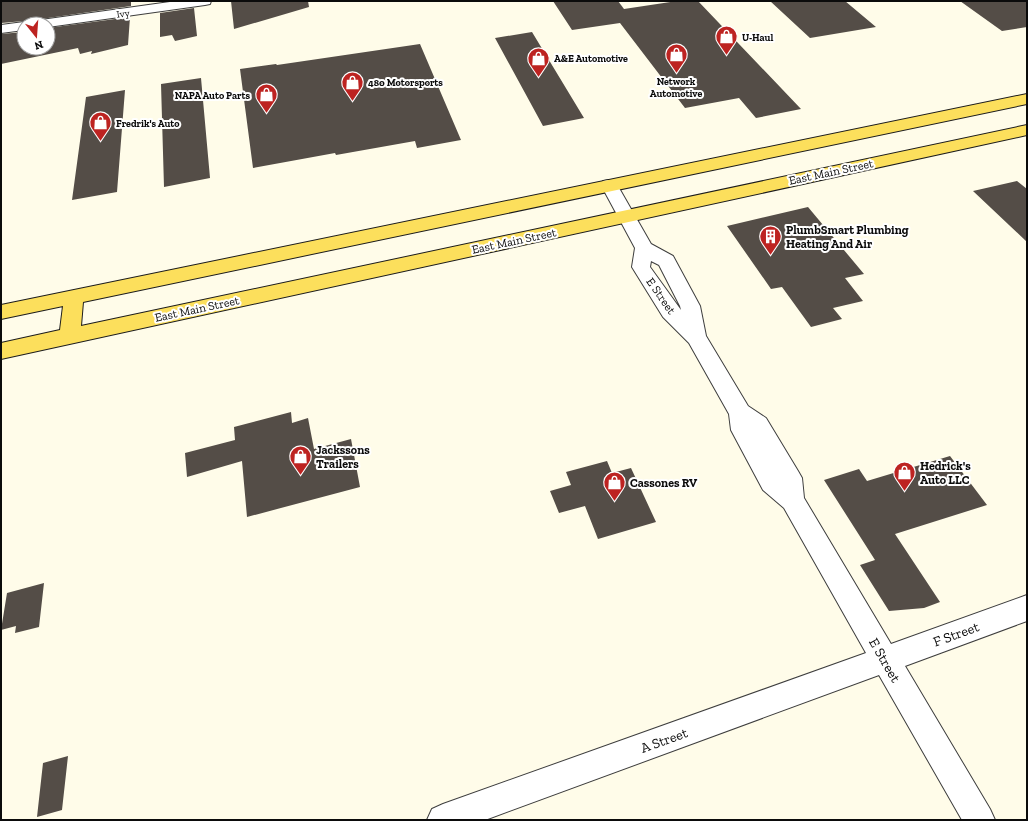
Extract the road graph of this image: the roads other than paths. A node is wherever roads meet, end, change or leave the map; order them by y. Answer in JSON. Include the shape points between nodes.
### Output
{"nodes":[{"id":1,"x":205,"y":1,"type":"edge"},
{"id":2,"x":56,"y":22,"type":"edge"},
{"id":3,"x":16,"y":27,"type":"edge"},
{"id":4,"x":1,"y":29,"type":"edge"},
{"id":5,"x":1027,"y":99,"type":"edge"},
{"id":6,"x":1027,"y":130,"type":"edge"},
{"id":7,"x":609,"y":185,"type":"junction"},
{"id":8,"x":627,"y":216,"type":"junction"},
{"id":9,"x":74,"y":297,"type":"junction"},
{"id":10,"x":1,"y":312,"type":"edge"},
{"id":11,"x":70,"y":336,"type":"junction"},
{"id":12,"x":1,"y":351,"type":"edge"},
{"id":13,"x":1027,"y":608,"type":"edge"},
{"id":14,"x":885,"y":660,"type":"junction"},
{"id":15,"x":443,"y":820,"type":"edge"},
{"id":16,"x":979,"y":820,"type":"edge"}],
"edges":[{"from":1,"to":2,"type":"lane","name":"Ivy"},
{"from":3,"to":4,"type":"lane"},
{"from":5,"to":7,"type":"main road"},
{"from":6,"to":8,"type":"main road","name":"East Main Street"},
{"from":7,"to":8,"type":"lane","name":"E Street"},
{"from":7,"to":9,"type":"main road"},
{"from":8,"to":11,"type":"main road","name":"East Main Street"},
{"from":8,"to":14,"type":"lane","name":"E Street","via":[[644,248],[641,267],[670,312],[696,337],[740,413],[742,430],[771,482],[792,500]]},
{"from":9,"to":10,"type":"main road"},
{"from":9,"to":11,"type":"main road"},
{"from":11,"to":12,"type":"main road","name":"East Main Street"},
{"from":13,"to":14,"type":"lane","name":"F Street"},
{"from":14,"to":15,"type":"lane","name":"A Street"},
{"from":14,"to":16,"type":"lane","name":"E Street"}]}
